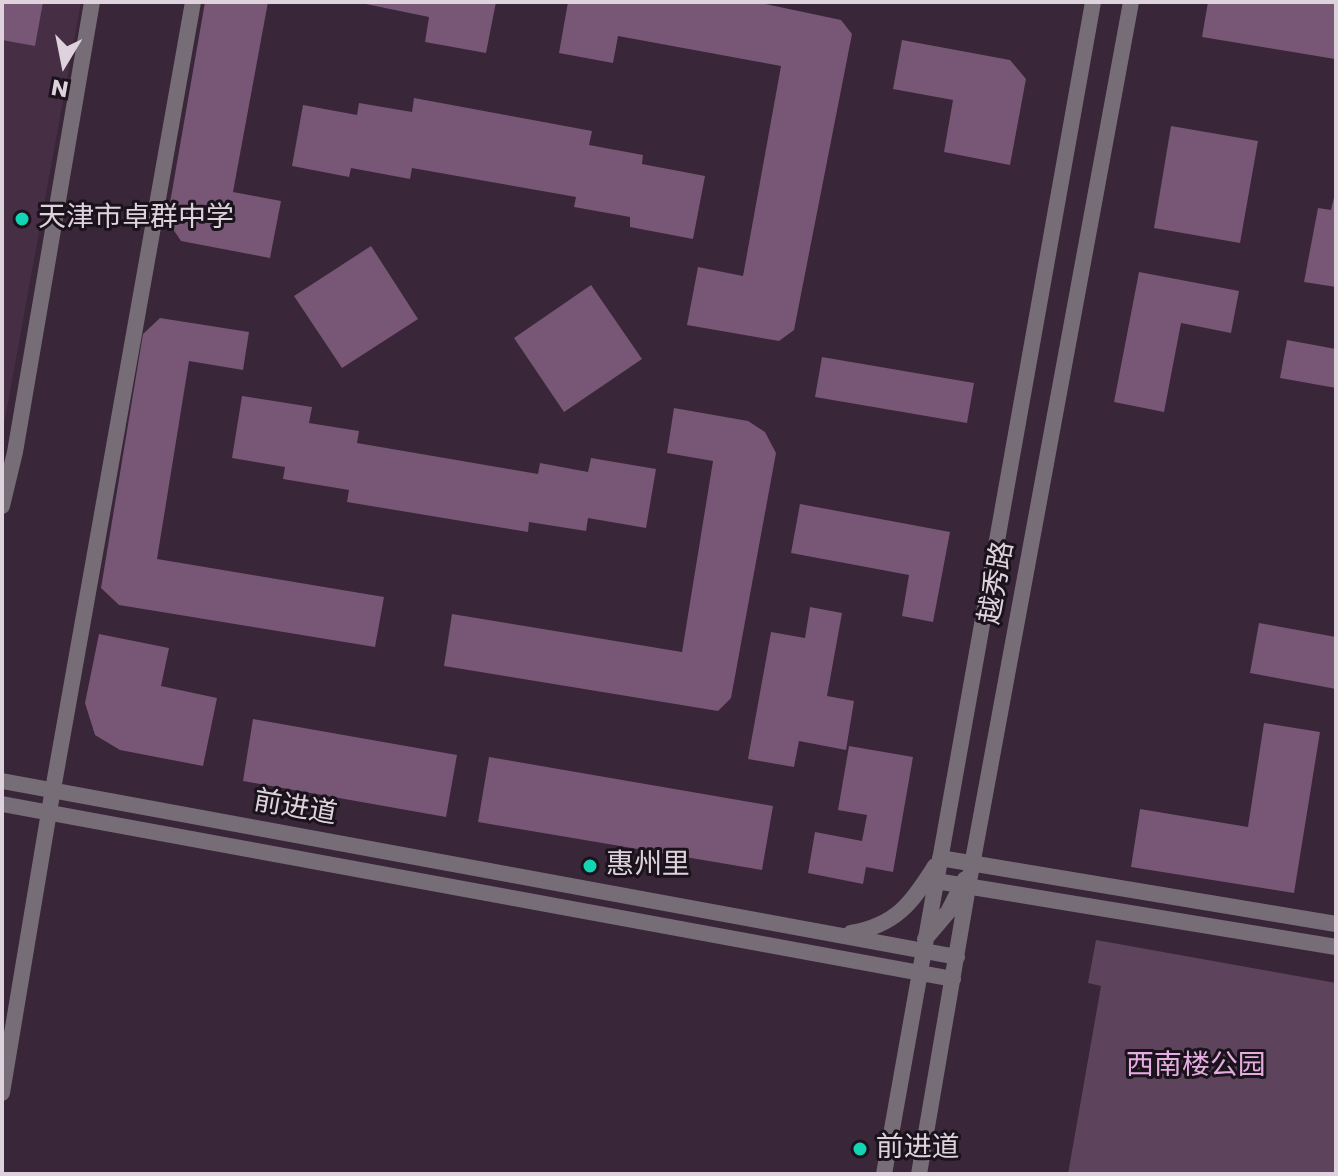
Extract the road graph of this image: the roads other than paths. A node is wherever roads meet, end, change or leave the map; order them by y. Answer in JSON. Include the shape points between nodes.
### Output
{"nodes":[{"id":1,"x":92,"y":2,"type":"edge"},
{"id":2,"x":193,"y":2,"type":"edge"},
{"id":3,"x":1093,"y":2,"type":"edge"},
{"id":4,"x":1131,"y":2,"type":"edge"},
{"id":5,"x":2,"y":506,"type":"edge"},
{"id":6,"x":2,"y":781,"type":"edge"},
{"id":7,"x":53,"y":791,"type":"junction"},
{"id":8,"x":2,"y":804,"type":"edge"},
{"id":9,"x":49,"y":812,"type":"junction"},
{"id":10,"x":940,"y":858,"type":"junction"},
{"id":11,"x":973,"y":863,"type":"junction"},
{"id":12,"x":936,"y":881,"type":"junction"},
{"id":13,"x":965,"y":886,"type":"junction"},
{"id":14,"x":1336,"y":924,"type":"edge"},
{"id":15,"x":826,"y":933,"type":"junction"},
{"id":16,"x":920,"y":946,"type":"junction"},
{"id":17,"x":1336,"y":947,"type":"edge"},
{"id":18,"x":824,"y":956,"type":"junction"},
{"id":19,"x":957,"y":957,"type":"junction"},
{"id":20,"x":919,"y":974,"type":"junction"},
{"id":21,"x":953,"y":979,"type":"junction"},
{"id":22,"x":2,"y":1093,"type":"edge"},
{"id":23,"x":884,"y":1174,"type":"edge"},
{"id":24,"x":919,"y":1174,"type":"edge"}],
"edges":[{"from":1,"to":5,"type":"street"},
{"from":2,"to":7,"type":"street"},
{"from":3,"to":10,"type":"street","name":"越秀路"},
{"from":4,"to":11,"type":"street","name":"越秀路"},
{"from":6,"to":7,"type":"street","name":"前进道"},
{"from":7,"to":9,"type":"street"},
{"from":7,"to":15,"type":"street","name":"前进道"},
{"from":8,"to":9,"type":"street","name":"前进道"},
{"from":9,"to":18,"type":"street","name":"前进道"},
{"from":9,"to":22,"type":"street"},
{"from":10,"to":11,"type":"street"},
{"from":10,"to":12,"type":"street","name":"越秀路"},
{"from":10,"to":15,"type":"street","via":[[916,895],[889,922],[870,930]]},
{"from":11,"to":13,"type":"street","name":"越秀路"},
{"from":11,"to":14,"type":"street"},
{"from":12,"to":13,"type":"street"},
{"from":12,"to":16,"type":"street","name":"越秀路"},
{"from":13,"to":16,"type":"street"},
{"from":13,"to":17,"type":"street"},
{"from":13,"to":19,"type":"street","name":"越秀路"},
{"from":15,"to":16,"type":"street","name":"前进道"},
{"from":16,"to":18,"type":"street","via":[[872,957]]},
{"from":16,"to":19,"type":"street","name":"前进道"},
{"from":16,"to":20,"type":"street","name":"越秀路"},
{"from":18,"to":20,"type":"street","name":"前进道"},
{"from":19,"to":21,"type":"street","name":"越秀路"},
{"from":20,"to":21,"type":"street","name":"前进道"},
{"from":20,"to":23,"type":"street","name":"越秀路"},
{"from":21,"to":24,"type":"street","name":"越秀路"}]}
